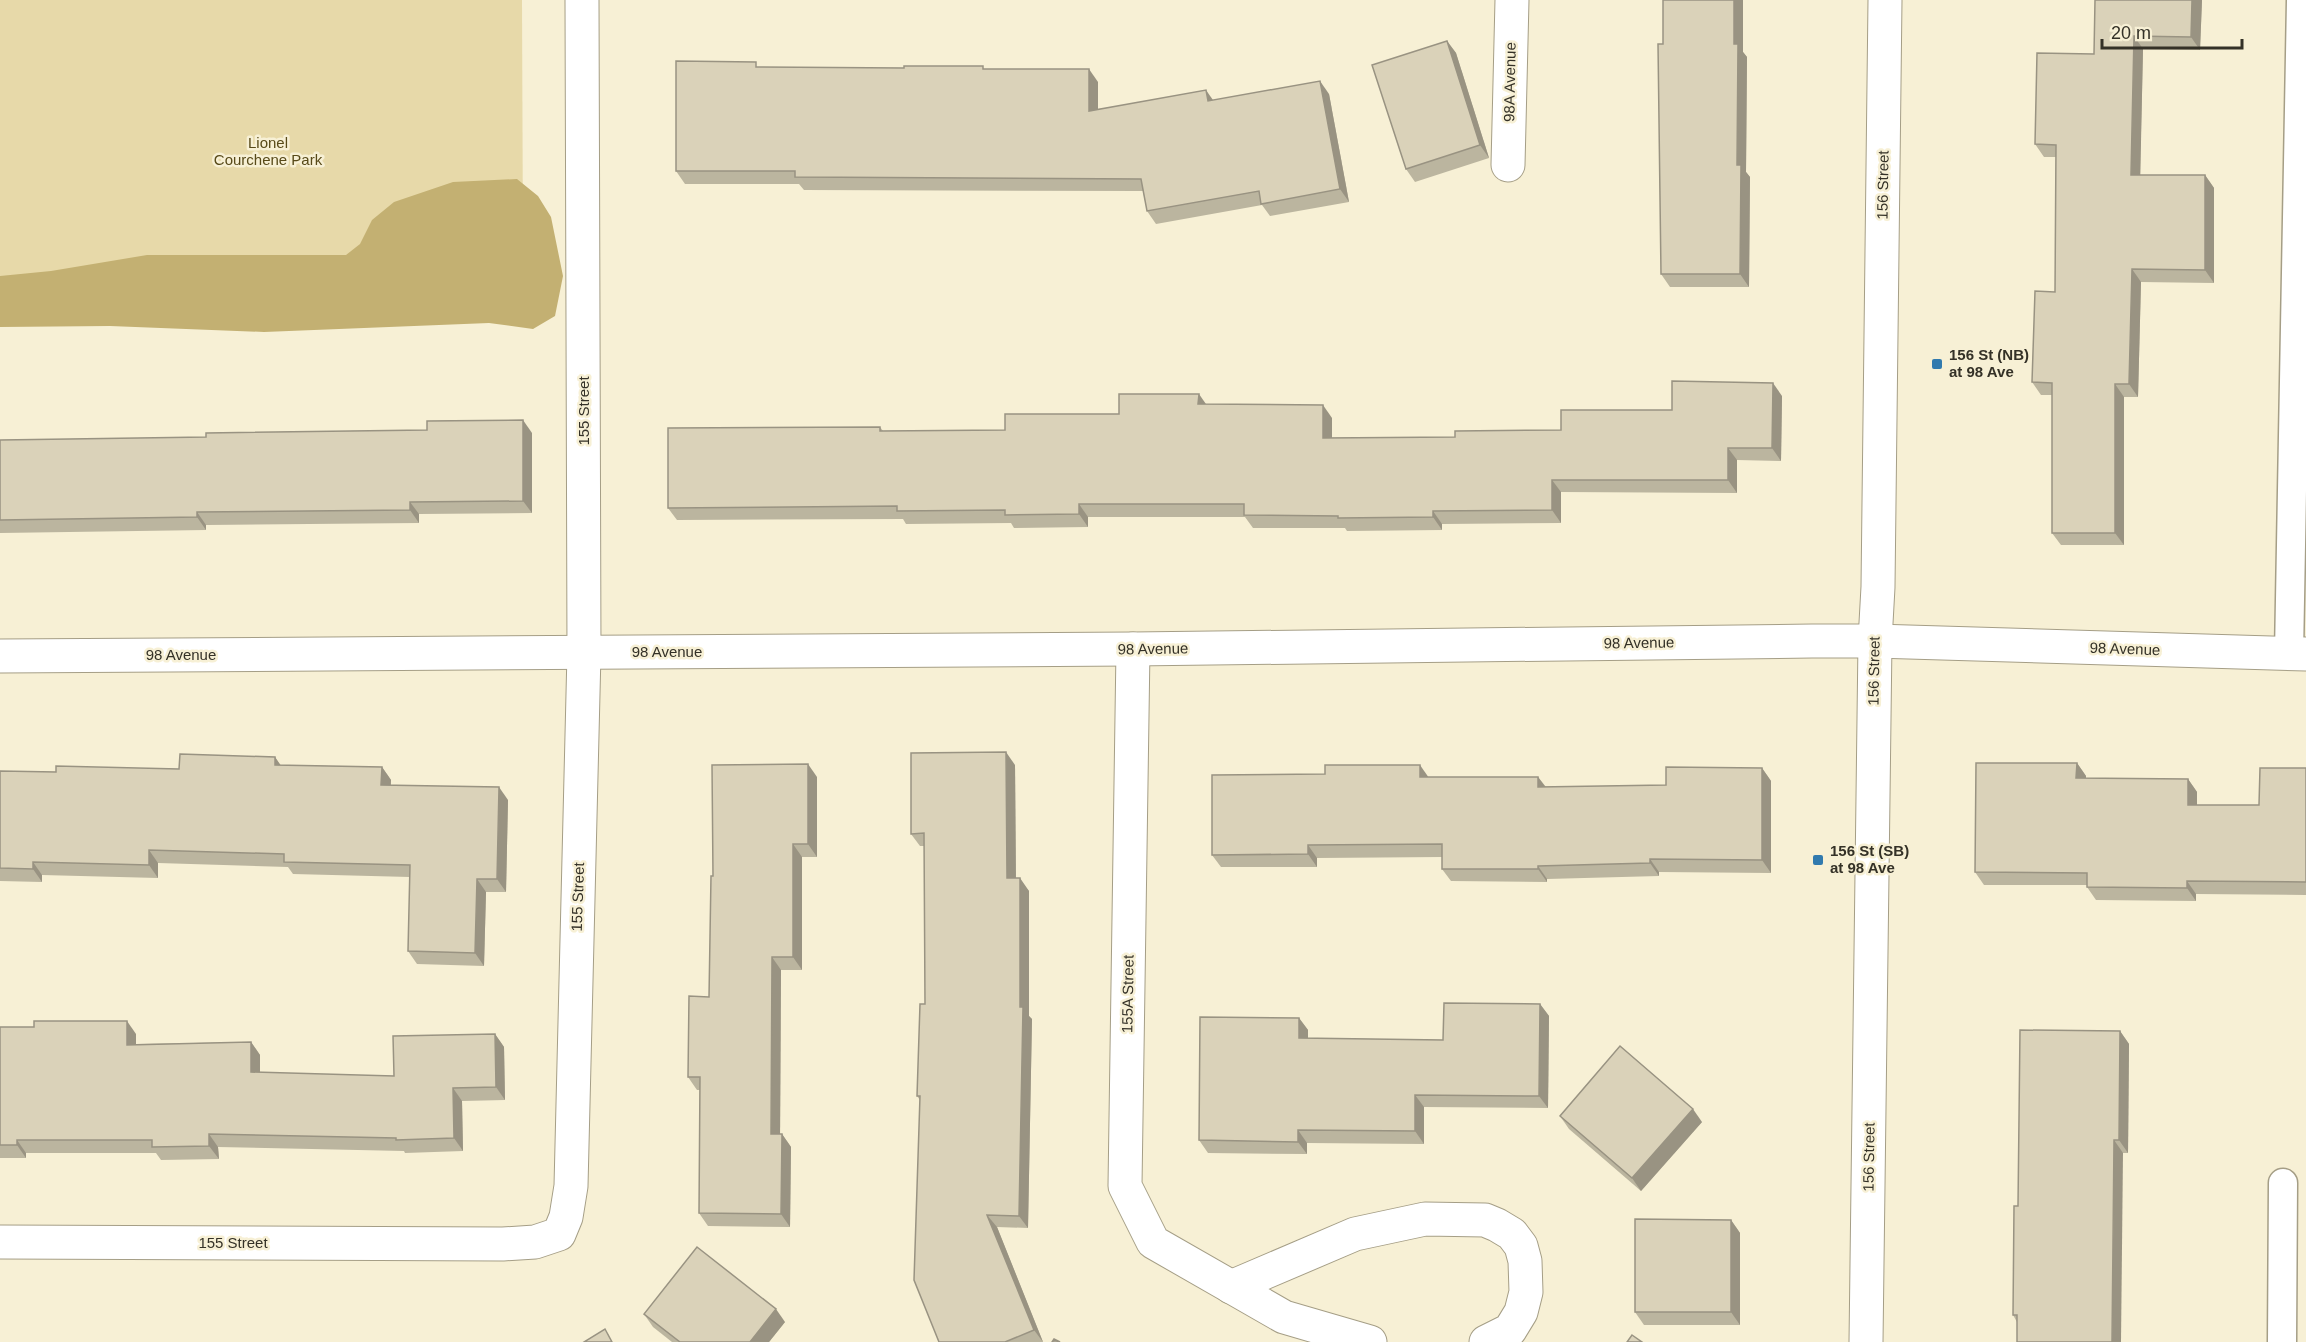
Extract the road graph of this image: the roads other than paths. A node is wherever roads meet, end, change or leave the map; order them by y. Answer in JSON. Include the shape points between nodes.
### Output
{"nodes":[{"id":1,"x":582,"y":0,"type":"edge"},
{"id":2,"x":1512,"y":0,"type":"edge"},
{"id":3,"x":1886,"y":0,"type":"edge"},
{"id":4,"x":2301,"y":0,"type":"edge"},
{"id":5,"x":1508,"y":165,"type":"dead end"},
{"id":6,"x":1875,"y":640,"type":"junction"},
{"id":7,"x":1133,"y":649,"type":"junction"},
{"id":8,"x":584,"y":653,"type":"junction"},
{"id":9,"x":2298,"y":654,"type":"edge"},
{"id":10,"x":0,"y":656,"type":"edge"},
{"id":11,"x":2283,"y":1183,"type":"dead end"},
{"id":12,"x":1,"y":1243,"type":"edge"},
{"id":13,"x":1231,"y":1287,"type":"junction"},
{"id":14,"x":1370,"y":1342,"type":"edge"},
{"id":15,"x":1486,"y":1342,"type":"edge"},
{"id":16,"x":1866,"y":1342,"type":"edge"},
{"id":17,"x":2282,"y":1342,"type":"edge"}],
"edges":[{"from":1,"to":8,"type":"street","name":"155 Street"},
{"from":2,"to":5,"type":"street","name":"98A Avenue"},
{"from":3,"to":6,"type":"street","name":"156 Street"},
{"from":4,"to":9,"type":"lane"},
{"from":6,"to":7,"type":"street","name":"98 Avenue"},
{"from":6,"to":9,"type":"street","name":"98 Avenue"},
{"from":6,"to":16,"type":"street","name":"156 Street"},
{"from":7,"to":8,"type":"street","name":"98 Avenue"},
{"from":7,"to":13,"type":"street","name":"155A Street","via":[[1125,1186],[1153,1242]]},
{"from":8,"to":10,"type":"street","name":"98 Avenue"},
{"from":8,"to":12,"type":"street","name":"155 Street","via":[[571,1186],[559,1234],[535,1242],[503,1244]]},
{"from":11,"to":17,"type":"lane"},
{"from":13,"to":14,"type":"street","name":"155A Street","via":[[1284,1317]]},
{"from":13,"to":15,"type":"street","via":[[1355,1234],[1425,1219],[1485,1220],[1512,1234],[1526,1261],[1526,1292],[1521,1312],[1510,1330]]}]}
